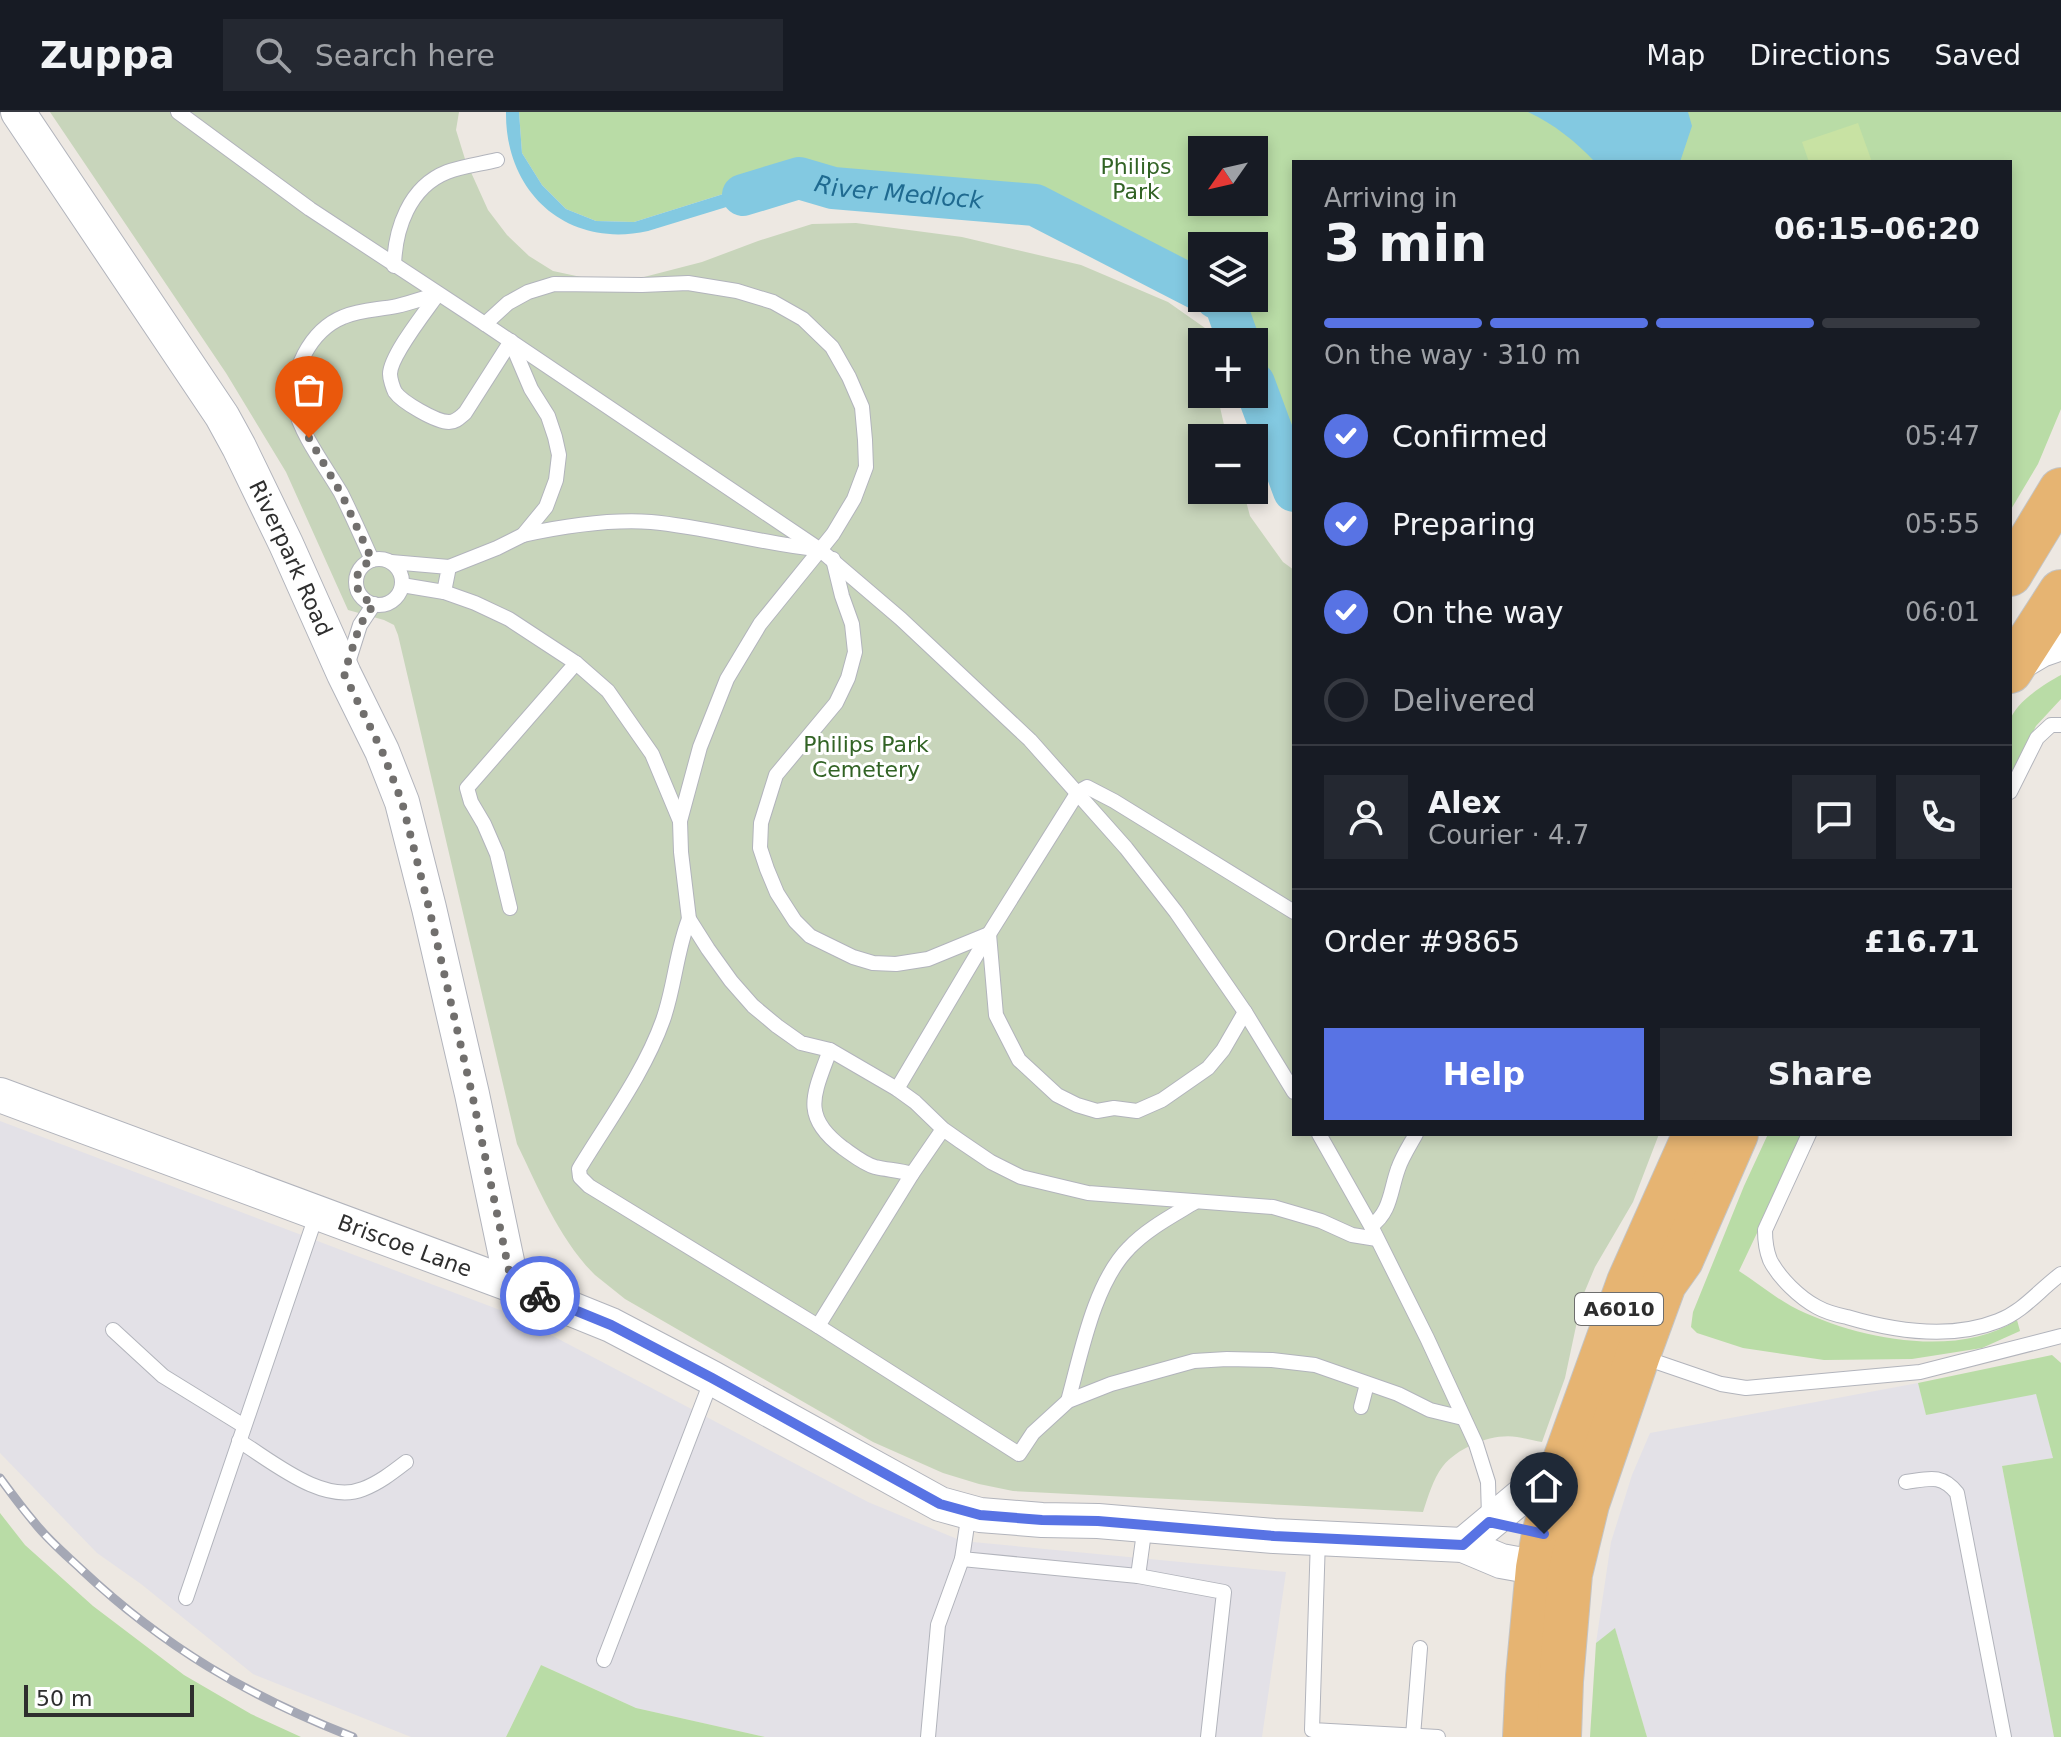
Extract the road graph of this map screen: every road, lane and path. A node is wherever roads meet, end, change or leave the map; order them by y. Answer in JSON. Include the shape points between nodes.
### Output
{"nodes":[{"id":1,"x":18,"y":112,"type":"edge"},
{"id":2,"x":178,"y":112,"type":"edge"},
{"id":3,"x":497,"y":160,"type":"dead end"},
{"id":4,"x":394,"y":266,"type":"junction"},
{"id":5,"x":438,"y":294,"type":"junction"},
{"id":6,"x":485,"y":324,"type":"junction"},
{"id":7,"x":511,"y":341,"type":"junction"},
{"id":8,"x":2061,"y":490,"type":"edge"},
{"id":9,"x":523,"y":535,"type":"junction"},
{"id":10,"x":819,"y":549,"type":"junction"},
{"id":11,"x":833,"y":559,"type":"junction"},
{"id":12,"x":372,"y":560,"type":"junction"},
{"id":13,"x":391,"y":562,"type":"junction"},
{"id":14,"x":2033,"y":563,"type":"edge"},
{"id":15,"x":449,"y":567,"type":"junction"},
{"id":16,"x":402,"y":585,"type":"junction"},
{"id":17,"x":444,"y":592,"type":"junction"},
{"id":18,"x":2061,"y":592,"type":"edge"},
{"id":19,"x":374,"y":604,"type":"junction"},
{"id":20,"x":2061,"y":643,"type":"edge"},
{"id":21,"x":576,"y":663,"type":"junction"},
{"id":22,"x":2012,"y":667,"type":"edge"},
{"id":23,"x":2012,"y":668,"type":"edge"},
{"id":24,"x":344,"y":674,"type":"junction"},
{"id":25,"x":2061,"y":725,"type":"edge"},
{"id":26,"x":2012,"y":788,"type":"edge"},
{"id":27,"x":1078,"y":792,"type":"junction"},
{"id":28,"x":680,"y":821,"type":"junction"},
{"id":29,"x":510,"y":908,"type":"dead end"},
{"id":30,"x":1292,"y":911,"type":"edge"},
{"id":31,"x":689,"y":919,"type":"junction"},
{"id":32,"x":989,"y":934,"type":"junction"},
{"id":33,"x":1245,"y":1012,"type":"junction"},
{"id":34,"x":830,"y":1050,"type":"junction"},
{"id":35,"x":897,"y":1089,"type":"junction"},
{"id":36,"x":1292,"y":1089,"type":"edge"},
{"id":37,"x":0,"y":1095,"type":"edge"},
{"id":38,"x":943,"y":1129,"type":"junction"},
{"id":39,"x":1320,"y":1136,"type":"edge"},
{"id":40,"x":1415,"y":1136,"type":"edge"},
{"id":41,"x":1694,"y":1136,"type":"edge"},
{"id":42,"x":1735,"y":1136,"type":"edge"},
{"id":43,"x":1808,"y":1136,"type":"edge"},
{"id":44,"x":912,"y":1174,"type":"junction"},
{"id":45,"x":1195,"y":1202,"type":"junction"},
{"id":46,"x":317,"y":1212,"type":"junction"},
{"id":47,"x":1374,"y":1232,"type":"junction"},
{"id":48,"x":2061,"y":1274,"type":"edge"},
{"id":49,"x":512,"y":1285,"type":"junction"},
{"id":50,"x":818,"y":1326,"type":"junction"},
{"id":51,"x":113,"y":1330,"type":"dead end"},
{"id":52,"x":2061,"y":1336,"type":"edge"},
{"id":53,"x":1638,"y":1355,"type":"junction"},
{"id":54,"x":712,"y":1378,"type":"junction"},
{"id":55,"x":1367,"y":1384,"type":"junction"},
{"id":56,"x":1068,"y":1401,"type":"junction"},
{"id":57,"x":1361,"y":1407,"type":"dead end"},
{"id":58,"x":1463,"y":1418,"type":"junction"},
{"id":59,"x":242,"y":1434,"type":"junction"},
{"id":60,"x":1565,"y":1460,"type":"junction"},
{"id":61,"x":406,"y":1462,"type":"dead end"},
{"id":62,"x":1906,"y":1482,"type":"dead end"},
{"id":63,"x":969,"y":1512,"type":"junction"},
{"id":64,"x":1489,"y":1522,"type":"junction"},
{"id":65,"x":1145,"y":1524,"type":"junction"},
{"id":66,"x":1318,"y":1538,"type":"junction"},
{"id":67,"x":1463,"y":1545,"type":"junction"},
{"id":68,"x":1558,"y":1554,"type":"junction"},
{"id":69,"x":962,"y":1559,"type":"junction"},
{"id":70,"x":1138,"y":1576,"type":"junction"},
{"id":71,"x":186,"y":1598,"type":"dead end"},
{"id":72,"x":1420,"y":1648,"type":"dead end"},
{"id":73,"x":604,"y":1660,"type":"dead end"},
{"id":74,"x":1413,"y":1736,"type":"edge"},
{"id":75,"x":928,"y":1737,"type":"edge"},
{"id":76,"x":1208,"y":1737,"type":"edge"},
{"id":77,"x":1438,"y":1737,"type":"edge"},
{"id":78,"x":1525,"y":1737,"type":"edge"},
{"id":79,"x":1559,"y":1737,"type":"edge"},
{"id":80,"x":2004,"y":1737,"type":"edge"}],
"edges":[{"from":1,"to":24,"type":"street","name":"Riverpark Road","via":[[222,416]]},
{"from":2,"to":4,"type":"lane"},
{"from":3,"to":4,"type":"lane","via":[[447,172],[424,186],[401,222]]},
{"from":4,"to":5,"type":"lane"},
{"from":5,"to":6,"type":"lane"},
{"from":5,"to":7,"type":"lane","via":[[390,373],[396,393],[409,404],[448,422],[457,420]]},
{"from":5,"to":12,"type":"lane","via":[[367,309],[324,327],[310,344],[293,388],[298,419]]},
{"from":6,"to":7,"type":"lane"},
{"from":6,"to":10,"type":"lane","via":[[508,303],[554,284],[688,283],[773,302],[803,319],[832,347],[849,377],[862,407],[865,440],[866,467],[854,499]]},
{"from":7,"to":9,"type":"lane","via":[[548,416],[559,455],[546,507]]},
{"from":7,"to":10,"type":"lane"},
{"from":8,"to":14,"type":"highway"},
{"from":9,"to":10,"type":"lane","via":[[597,522],[650,522]]},
{"from":9,"to":15,"type":"lane"},
{"from":10,"to":11,"type":"lane"},
{"from":10,"to":28,"type":"lane","via":[[760,624],[727,679],[700,747]]},
{"from":11,"to":27,"type":"lane","via":[[1030,740]]},
{"from":11,"to":32,"type":"lane","via":[[855,652],[836,703],[776,775],[761,823],[760,848],[767,869],[777,893],[810,936],[873,963],[928,959]]},
{"from":12,"to":13,"type":"lane"},
{"from":12,"to":19,"type":"lane","via":[[360,569],[356,583],[362,597]]},
{"from":13,"to":15,"type":"lane"},
{"from":13,"to":16,"type":"lane"},
{"from":15,"to":17,"type":"lane"},
{"from":16,"to":17,"type":"lane"},
{"from":16,"to":19,"type":"lane","via":[[389,603]]},
{"from":17,"to":21,"type":"lane","via":[[509,619]]},
{"from":18,"to":22,"type":"highway"},
{"from":19,"to":24,"type":"lane","via":[[360,625]]},
{"from":20,"to":23,"type":"street"},
{"from":21,"to":28,"type":"lane","via":[[608,691],[652,754]]},
{"from":21,"to":29,"type":"lane","via":[[467,788],[497,854]]},
{"from":24,"to":49,"type":"street","name":"Riverpark Road","via":[[402,802]]},
{"from":25,"to":26,"type":"lane","via":[[2051,725],[2037,738]]},
{"from":27,"to":30,"type":"lane","via":[[1087,787],[1114,801]]},
{"from":27,"to":32,"type":"lane"},
{"from":27,"to":33,"type":"lane","via":[[1176,912]]},
{"from":28,"to":31,"type":"lane"},
{"from":31,"to":34,"type":"lane","via":[[753,1006],[801,1043]]},
{"from":31,"to":50,"type":"lane","via":[[668,1004],[648,1057],[579,1169],[580,1177]]},
{"from":32,"to":33,"type":"lane","via":[[996,1015],[1019,1060],[1057,1095],[1077,1105],[1137,1111],[1162,1100],[1208,1068]]},
{"from":32,"to":35,"type":"lane"},
{"from":33,"to":36,"type":"lane"},
{"from":34,"to":35,"type":"lane"},
{"from":34,"to":44,"type":"lane","via":[[813,1109],[820,1125],[860,1160]]},
{"from":35,"to":38,"type":"lane"},
{"from":37,"to":46,"type":"street","name":"Briscoe Lane"},
{"from":38,"to":44,"type":"lane"},
{"from":38,"to":45,"type":"lane","via":[[1021,1177],[1088,1193]]},
{"from":39,"to":47,"type":"lane"},
{"from":40,"to":47,"type":"lane"},
{"from":41,"to":60,"type":"highway","number":"A6010","via":[[1629,1282]]},
{"from":42,"to":53,"type":"highway","number":"A6010","via":[[1681,1260],[1664,1284]]},
{"from":43,"to":48,"type":"lane","via":[[1765,1230],[1765,1243],[1781,1275],[1818,1308],[1907,1331],[1970,1329],[2012,1314]]},
{"from":44,"to":50,"type":"lane"},
{"from":45,"to":47,"type":"lane","via":[[1273,1207],[1352,1235]]},
{"from":45,"to":56,"type":"lane","via":[[1161,1222],[1115,1264],[1087,1332]]},
{"from":46,"to":49,"type":"street","name":"Briscoe Lane"},
{"from":46,"to":59,"type":"lane"},
{"from":47,"to":58,"type":"lane"},
{"from":49,"to":54,"type":"street","name":"Briscoe Lane","via":[[611,1325]]},
{"from":50,"to":56,"type":"lane","via":[[1019,1454]]},
{"from":51,"to":59,"type":"lane","via":[[163,1376]]},
{"from":52,"to":53,"type":"lane","via":[[1920,1372],[1746,1388]]},
{"from":53,"to":68,"type":"highway","number":"A6010","via":[[1587,1504]]},
{"from":54,"to":63,"type":"street","name":"Briscoe Lane","via":[[940,1504]]},
{"from":54,"to":73,"type":"lane"},
{"from":55,"to":56,"type":"lane","via":[[1315,1365],[1216,1359],[1151,1372]]},
{"from":55,"to":57,"type":"lane"},
{"from":55,"to":58,"type":"lane"},
{"from":58,"to":64,"type":"lane","via":[[1488,1482]]},
{"from":59,"to":61,"type":"lane","via":[[308,1484],[337,1492],[361,1490]]},
{"from":59,"to":71,"type":"lane"},
{"from":60,"to":64,"type":"street"},
{"from":60,"to":68,"type":"highway","number":"A6010"},
{"from":62,"to":80,"type":"lane","via":[[1936,1478],[1957,1493]]},
{"from":63,"to":65,"type":"street","name":"Briscoe Lane"},
{"from":63,"to":69,"type":"lane"},
{"from":64,"to":67,"type":"street"},
{"from":64,"to":68,"type":"street"},
{"from":65,"to":66,"type":"street","name":"Briscoe Lane"},
{"from":65,"to":70,"type":"lane"},
{"from":66,"to":67,"type":"street","name":"Briscoe Lane"},
{"from":66,"to":74,"type":"lane","via":[[1312,1730]]},
{"from":67,"to":68,"type":"street","via":[[1501,1561]]},
{"from":68,"to":78,"type":"highway","number":"A6010","via":[[1529,1661]]},
{"from":68,"to":79,"type":"highway","number":"A6010"},
{"from":69,"to":70,"type":"lane"},
{"from":69,"to":75,"type":"lane","via":[[938,1625]]},
{"from":70,"to":76,"type":"lane","via":[[1224,1592]]},
{"from":72,"to":74,"type":"lane"},
{"from":74,"to":77,"type":"lane"}]}
